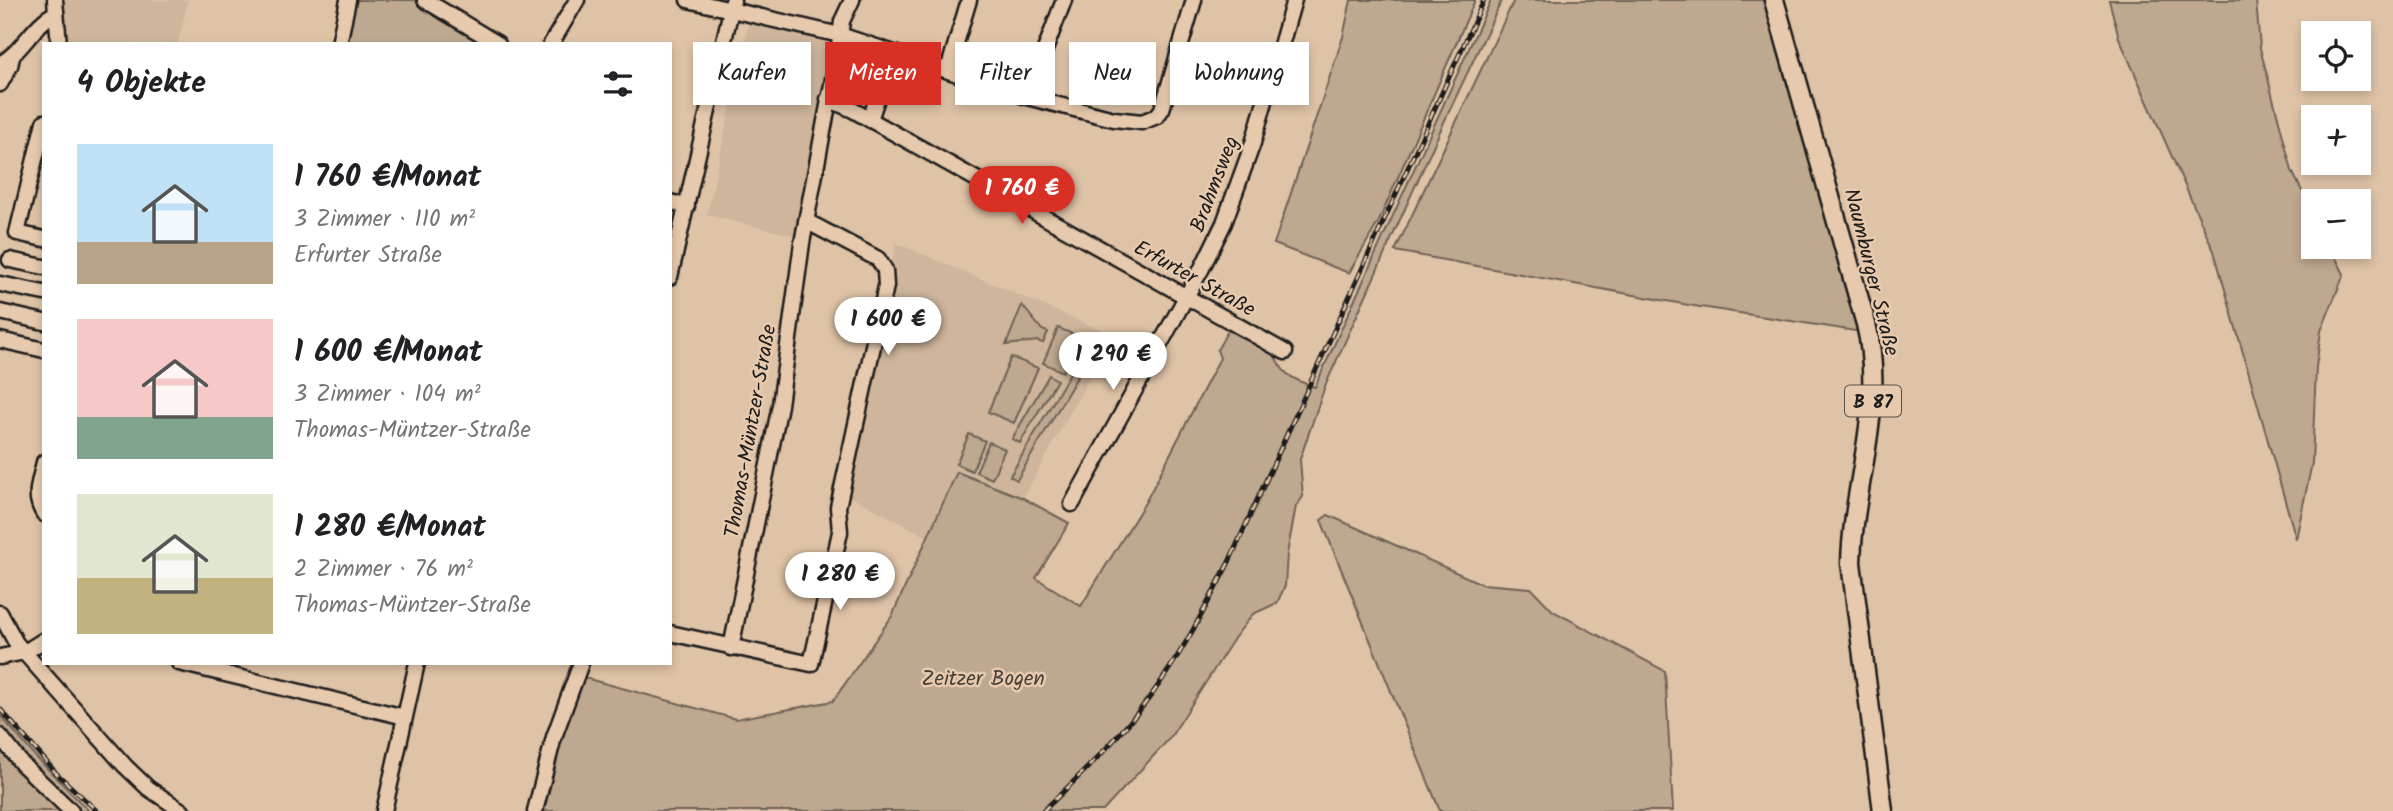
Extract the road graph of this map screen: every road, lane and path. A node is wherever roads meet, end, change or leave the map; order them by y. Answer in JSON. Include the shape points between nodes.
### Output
{"nodes":[{"id":1,"x":348,"y":0,"type":"edge"},
{"id":2,"x":425,"y":0,"type":"edge"},
{"id":3,"x":577,"y":0,"type":"edge"},
{"id":4,"x":688,"y":0,"type":"edge"},
{"id":5,"x":852,"y":0,"type":"edge"},
{"id":6,"x":969,"y":0,"type":"edge"},
{"id":7,"x":1064,"y":0,"type":"edge"},
{"id":8,"x":1194,"y":0,"type":"edge"},
{"id":9,"x":1294,"y":0,"type":"edge"},
{"id":10,"x":1774,"y":0,"type":"edge"},
{"id":11,"x":732,"y":4,"type":"edge"},
{"id":12,"x":55,"y":6,"type":"edge"},
{"id":13,"x":840,"y":35,"type":"junction"},
{"id":14,"x":59,"y":42,"type":"edge"},
{"id":15,"x":339,"y":42,"type":"edge"},
{"id":16,"x":495,"y":42,"type":"edge"},
{"id":17,"x":552,"y":42,"type":"edge"},
{"id":18,"x":839,"y":42,"type":"edge"},
{"id":19,"x":1048,"y":42,"type":"edge"},
{"id":20,"x":6,"y":60,"type":"edge"},
{"id":21,"x":948,"y":70,"type":"junction"},
{"id":22,"x":955,"y":72,"type":"edge"},
{"id":23,"x":0,"y":84,"type":"edge"},
{"id":24,"x":1055,"y":104,"type":"edge"},
{"id":25,"x":827,"y":105,"type":"edge"},
{"id":26,"x":843,"y":105,"type":"edge"},
{"id":27,"x":875,"y":105,"type":"edge"},
{"id":28,"x":870,"y":120,"type":"junction"},
{"id":29,"x":42,"y":130,"type":"edge"},
{"id":30,"x":672,"y":202,"type":"edge"},
{"id":31,"x":687,"y":205,"type":"junction"},
{"id":32,"x":806,"y":221,"type":"junction"},
{"id":33,"x":42,"y":238,"type":"edge"},
{"id":34,"x":10,"y":260,"type":"dead end"},
{"id":35,"x":42,"y":268,"type":"edge"},
{"id":36,"x":672,"y":269,"type":"edge"},
{"id":37,"x":0,"y":284,"type":"edge"},
{"id":38,"x":42,"y":293,"type":"edge"},
{"id":39,"x":1184,"y":297,"type":"junction"},
{"id":40,"x":0,"y":312,"type":"edge"},
{"id":41,"x":42,"y":322,"type":"edge"},
{"id":42,"x":0,"y":340,"type":"edge"},
{"id":43,"x":42,"y":350,"type":"edge"},
{"id":44,"x":1285,"y":352,"type":"dead end"},
{"id":45,"x":42,"y":470,"type":"edge"},
{"id":46,"x":1072,"y":504,"type":"dead end"},
{"id":47,"x":42,"y":511,"type":"edge"},
{"id":48,"x":0,"y":613,"type":"edge"},
{"id":49,"x":672,"y":633,"type":"edge"},
{"id":50,"x":42,"y":641,"type":"edge"},
{"id":51,"x":731,"y":648,"type":"junction"},
{"id":52,"x":24,"y":652,"type":"junction"},
{"id":53,"x":0,"y":657,"type":"edge"},
{"id":54,"x":188,"y":665,"type":"edge"},
{"id":55,"x":417,"y":665,"type":"edge"},
{"id":56,"x":580,"y":665,"type":"edge"},
{"id":57,"x":405,"y":717,"type":"junction"},
{"id":58,"x":0,"y":736,"type":"edge"},
{"id":59,"x":71,"y":811,"type":"edge"},
{"id":60,"x":182,"y":811,"type":"edge"},
{"id":61,"x":384,"y":811,"type":"edge"},
{"id":62,"x":535,"y":811,"type":"edge"},
{"id":63,"x":1883,"y":811,"type":"edge"}],
"edges":[{"from":1,"to":15,"type":"street"},
{"from":2,"to":16,"type":"street"},
{"from":3,"to":17,"type":"street"},
{"from":4,"to":11,"type":"street"},
{"from":5,"to":13,"type":"street","name":"Thomas-Müntzer-Straße"},
{"from":6,"to":21,"type":"street"},
{"from":7,"to":19,"type":"street"},
{"from":8,"to":24,"type":"street","via":[[1162,108],[1151,119],[1114,119]]},
{"from":9,"to":39,"type":"street","name":"Brahmsweg","via":[[1245,170],[1223,226]]},
{"from":10,"to":63,"type":"main road","name":"Naumburger Straße","number":"B 87","via":[[1872,353],[1873,411],[1853,522],[1851,563]]},
{"from":11,"to":13,"type":"street"},
{"from":11,"to":31,"type":"street"},
{"from":12,"to":14,"type":"street"},
{"from":12,"to":20,"type":"street"},
{"from":13,"to":18,"type":"street","name":"Thomas-Müntzer-Straße"},
{"from":13,"to":21,"type":"street"},
{"from":20,"to":23,"type":"street","via":[[10,66]]},
{"from":21,"to":22,"type":"street"},
{"from":25,"to":32,"type":"street","name":"Thomas-Müntzer-Straße"},
{"from":26,"to":28,"type":"street","name":"Erfurter Straße"},
{"from":27,"to":28,"type":"street"},
{"from":28,"to":39,"type":"street","name":"Erfurter Straße"},
{"from":29,"to":33,"type":"street","via":[[17,233]]},
{"from":30,"to":31,"type":"street"},
{"from":31,"to":36,"type":"street"},
{"from":32,"to":51,"type":"street","name":"Thomas-Müntzer-Straße","via":[[780,405]]},
{"from":32,"to":51,"type":"street","via":[[878,259],[885,270],[886,286],[838,507],[840,532],[811,664]]},
{"from":34,"to":35,"type":"street"},
{"from":37,"to":38,"type":"street"},
{"from":39,"to":44,"type":"street","name":"Erfurter Straße"},
{"from":39,"to":46,"type":"street","name":"Brahmsweg"},
{"from":40,"to":41,"type":"street"},
{"from":42,"to":43,"type":"street"},
{"from":45,"to":47,"type":"street","via":[[36,496]]},
{"from":48,"to":52,"type":"street"},
{"from":49,"to":51,"type":"street"},
{"from":50,"to":52,"type":"street"},
{"from":52,"to":53,"type":"street"},
{"from":52,"to":60,"type":"street","via":[[125,766]]},
{"from":54,"to":57,"type":"street"},
{"from":55,"to":57,"type":"street"},
{"from":56,"to":62,"type":"street","via":[[554,737]]},
{"from":57,"to":61,"type":"street"},
{"from":58,"to":59,"type":"street"}]}
